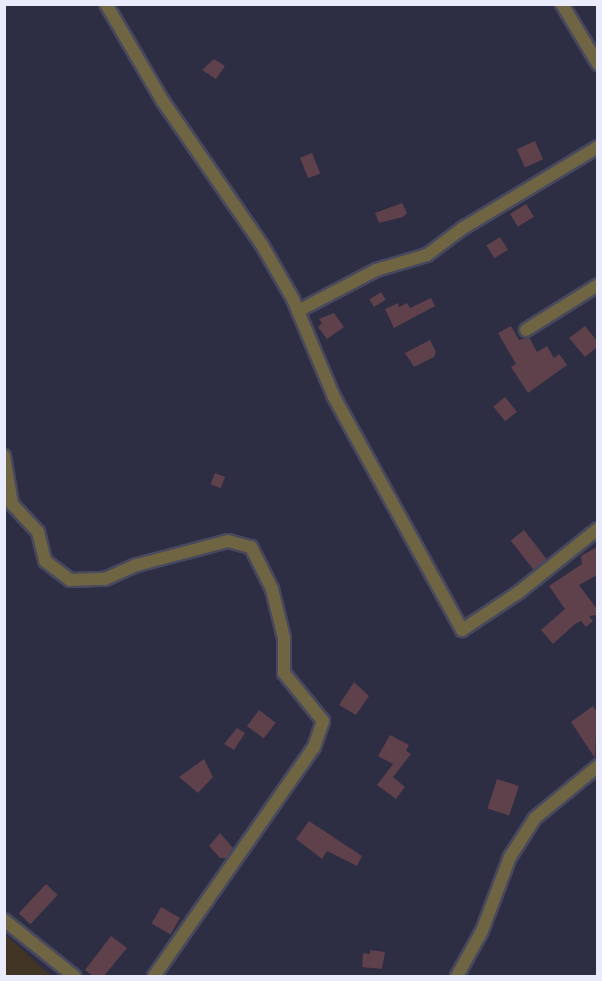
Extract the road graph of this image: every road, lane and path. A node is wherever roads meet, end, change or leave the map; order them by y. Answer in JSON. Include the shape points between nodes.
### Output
{"nodes":[{"id":1,"x":106,"y":4,"type":"edge"},
{"id":2,"x":562,"y":4,"type":"edge"},
{"id":3,"x":597,"y":64,"type":"edge"},
{"id":4,"x":597,"y":147,"type":"edge"},
{"id":5,"x":597,"y":285,"type":"edge"},
{"id":6,"x":298,"y":311,"type":"junction"},
{"id":7,"x":526,"y":330,"type":"dead end"},
{"id":8,"x":4,"y":456,"type":"edge"},
{"id":9,"x":597,"y":529,"type":"edge"},
{"id":10,"x":597,"y":766,"type":"edge"},
{"id":11,"x":4,"y":920,"type":"edge"},
{"id":12,"x":74,"y":976,"type":"edge"},
{"id":13,"x":154,"y":976,"type":"edge"},
{"id":14,"x":457,"y":976,"type":"edge"}],
"edges":[{"from":1,"to":6,"type":"street","via":[[162,100],[262,244]]},
{"from":2,"to":3,"type":"street"},
{"from":4,"to":6,"type":"street","via":[[463,228],[427,255],[376,270]]},
{"from":5,"to":7,"type":"street"},
{"from":6,"to":9,"type":"street","via":[[334,397],[462,630],[519,592]]},
{"from":8,"to":13,"type":"street","via":[[12,504],[38,532],[45,561],[70,580],[105,579],[137,565],[228,541],[251,547],[272,589],[284,638],[284,673],[323,721],[314,747]]},
{"from":10,"to":14,"type":"street","via":[[535,818],[510,857],[482,931]]},
{"from":11,"to":12,"type":"street"}]}
